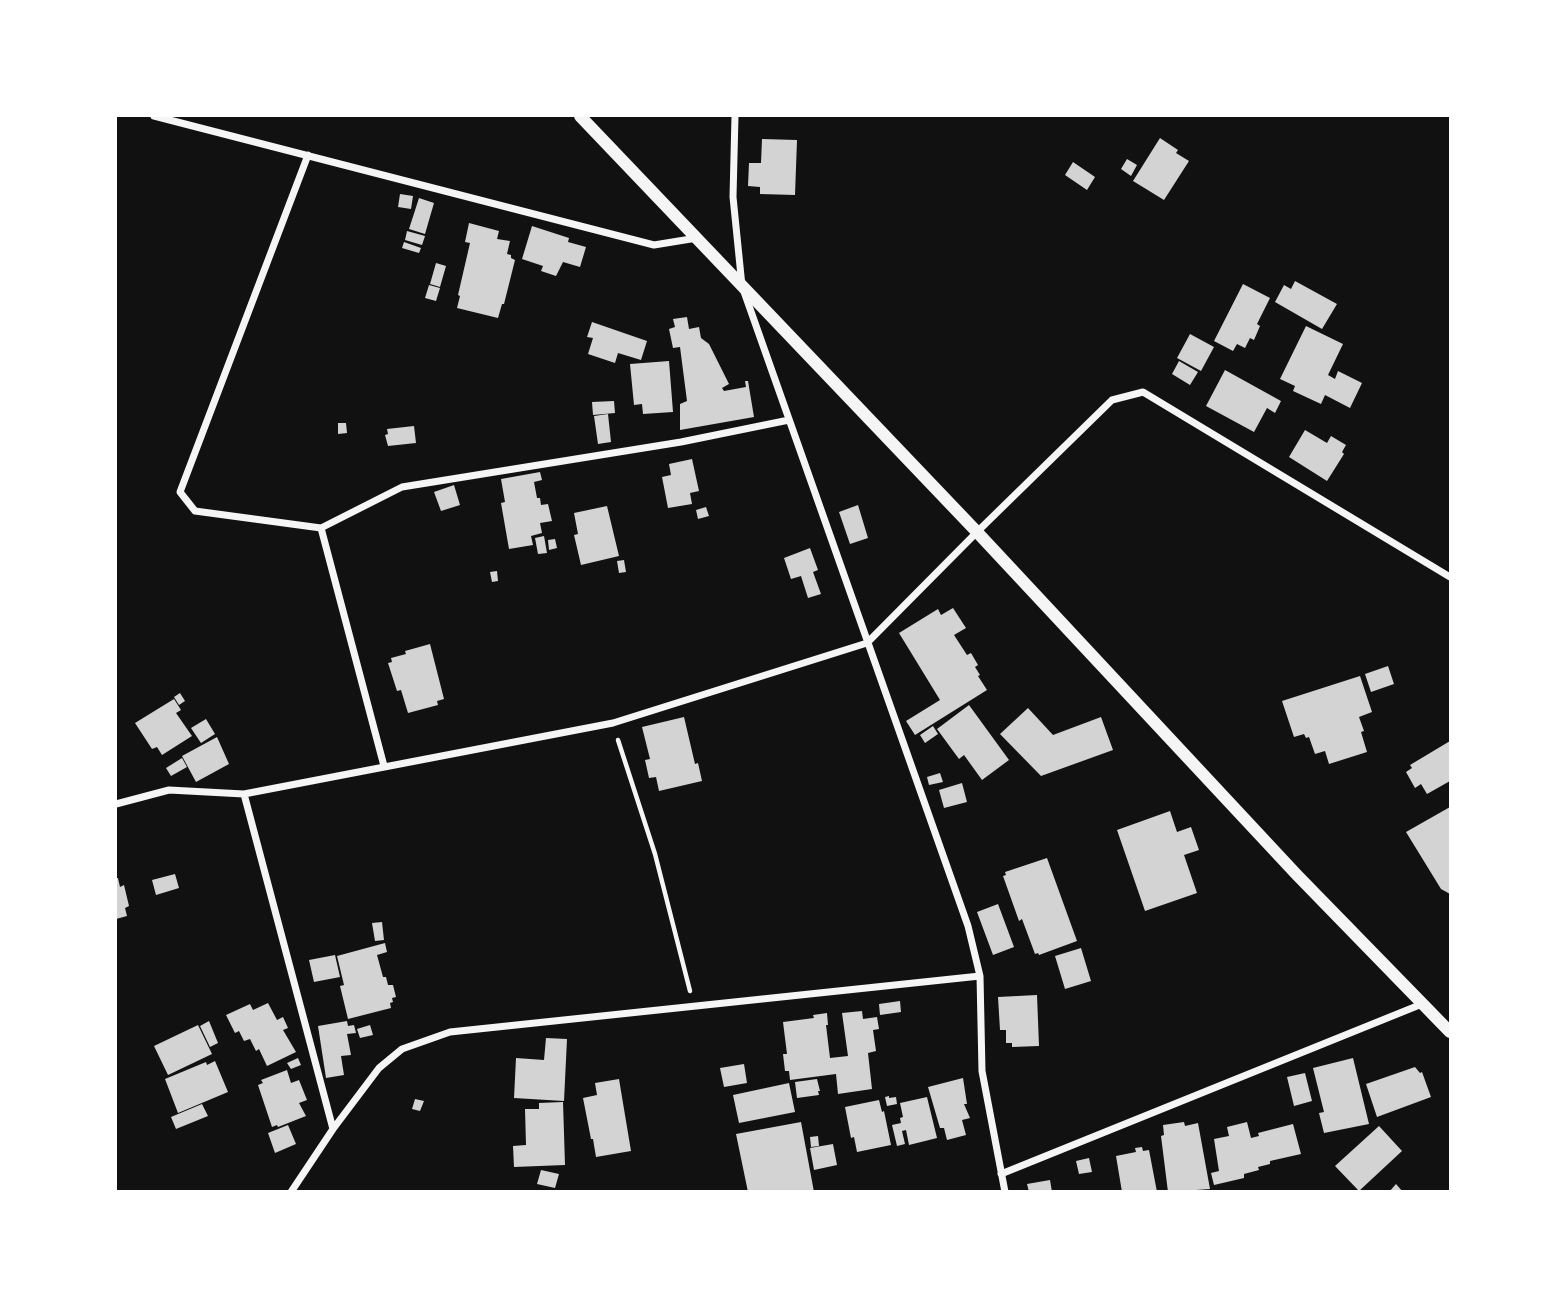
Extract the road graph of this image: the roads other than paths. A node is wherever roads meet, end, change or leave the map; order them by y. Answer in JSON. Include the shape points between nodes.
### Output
{"nodes":[{"id":1,"x":154,"y":116,"type":"edge"},
{"id":2,"x":580,"y":116,"type":"edge"},
{"id":3,"x":735,"y":116,"type":"edge"},
{"id":4,"x":308,"y":155,"type":"junction"},
{"id":5,"x":697,"y":238,"type":"junction"},
{"id":6,"x":742,"y":286,"type":"junction"},
{"id":7,"x":789,"y":420,"type":"junction"},
{"id":8,"x":321,"y":528,"type":"junction"},
{"id":9,"x":977,"y":531,"type":"junction"},
{"id":10,"x":1451,"y":577,"type":"edge"},
{"id":11,"x":867,"y":643,"type":"junction"},
{"id":12,"x":384,"y":766,"type":"junction"},
{"id":13,"x":244,"y":794,"type":"junction"},
{"id":14,"x":116,"y":803,"type":"edge"},
{"id":15,"x":980,"y":976,"type":"junction"},
{"id":16,"x":1422,"y":1004,"type":"junction"},
{"id":17,"x":1451,"y":1032,"type":"edge"},
{"id":18,"x":333,"y":1129,"type":"junction"},
{"id":19,"x":1001,"y":1174,"type":"junction"},
{"id":20,"x":291,"y":1192,"type":"edge"},
{"id":21,"x":1005,"y":1192,"type":"edge"}],
"edges":[{"from":1,"to":4,"type":"street"},
{"from":2,"to":5,"type":"street"},
{"from":3,"to":6,"type":"street","via":[[733,197]]},
{"from":4,"to":5,"type":"street","via":[[654,245]]},
{"from":4,"to":8,"type":"street","via":[[180,492],[195,511]]},
{"from":5,"to":6,"type":"street"},
{"from":6,"to":7,"type":"street"},
{"from":6,"to":9,"type":"street"},
{"from":7,"to":8,"type":"street","via":[[402,487]]},
{"from":7,"to":11,"type":"street"},
{"from":8,"to":12,"type":"street"},
{"from":9,"to":10,"type":"street","via":[[1112,400],[1143,392]]},
{"from":9,"to":11,"type":"street"},
{"from":9,"to":16,"type":"street"},
{"from":11,"to":12,"type":"street","via":[[613,723]]},
{"from":11,"to":15,"type":"street","via":[[968,926]]},
{"from":12,"to":13,"type":"street"},
{"from":13,"to":14,"type":"street","via":[[169,790]]},
{"from":13,"to":18,"type":"street"},
{"from":15,"to":18,"type":"street","via":[[450,1032],[402,1049],[379,1068]]},
{"from":15,"to":19,"type":"street","via":[[982,1071]]},
{"from":16,"to":17,"type":"street"},
{"from":16,"to":19,"type":"street"},
{"from":18,"to":20,"type":"street"},
{"from":19,"to":21,"type":"street"}]}
